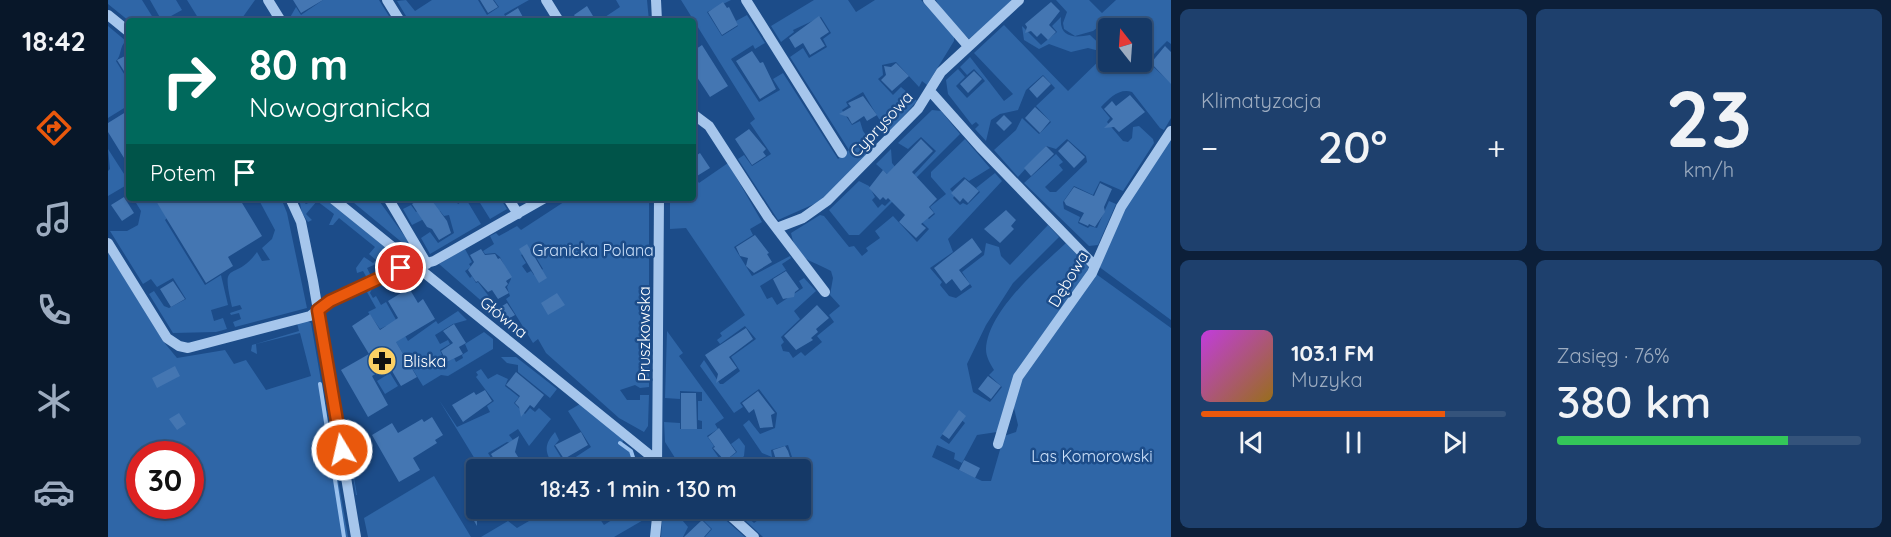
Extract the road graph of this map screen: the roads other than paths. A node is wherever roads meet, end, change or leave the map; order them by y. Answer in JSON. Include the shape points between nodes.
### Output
{"nodes":[{"id":1,"x":268,"y":0,"type":"edge"},
{"id":2,"x":387,"y":0,"type":"edge"},
{"id":3,"x":546,"y":0,"type":"edge"},
{"id":4,"x":656,"y":0,"type":"edge"},
{"id":5,"x":746,"y":0,"type":"edge"},
{"id":6,"x":928,"y":0,"type":"edge"},
{"id":7,"x":1019,"y":0,"type":"edge"},
{"id":8,"x":108,"y":15,"type":"edge"},
{"id":9,"x":278,"y":18,"type":"edge"},
{"id":10,"x":398,"y":18,"type":"edge"},
{"id":11,"x":557,"y":18,"type":"edge"},
{"id":12,"x":657,"y":18,"type":"edge"},
{"id":13,"x":126,"y":30,"type":"edge"},
{"id":14,"x":968,"y":46,"type":"junction"},
{"id":15,"x":930,"y":90,"type":"junction"},
{"id":16,"x":696,"y":116,"type":"edge"},
{"id":17,"x":1171,"y":131,"type":"edge"},
{"id":18,"x":842,"y":153,"type":"dead end"},
{"id":19,"x":291,"y":201,"type":"edge"},
{"id":20,"x":336,"y":201,"type":"edge"},
{"id":21,"x":390,"y":201,"type":"edge"},
{"id":22,"x":510,"y":201,"type":"edge"},
{"id":23,"x":540,"y":201,"type":"edge"},
{"id":24,"x":659,"y":201,"type":"edge"},
{"id":25,"x":518,"y":214,"type":"junction"},
{"id":26,"x":777,"y":228,"type":"junction"},
{"id":27,"x":108,"y":243,"type":"edge"},
{"id":28,"x":428,"y":264,"type":"junction"},
{"id":29,"x":416,"y":265,"type":"junction"},
{"id":30,"x":1095,"y":266,"type":"junction"},
{"id":31,"x":825,"y":292,"type":"dead end"},
{"id":32,"x":318,"y":310,"type":"junction"},
{"id":33,"x":998,"y":444,"type":"dead end"},
{"id":34,"x":650,"y":459,"type":"edge"},
{"id":35,"x":657,"y":459,"type":"edge"},
{"id":36,"x":657,"y":519,"type":"edge"},
{"id":37,"x":735,"y":519,"type":"edge"},
{"id":38,"x":356,"y":537,"type":"edge"},
{"id":39,"x":655,"y":537,"type":"edge"},
{"id":40,"x":754,"y":537,"type":"edge"}],
"edges":[{"from":1,"to":9,"type":"street"},
{"from":2,"to":10,"type":"street"},
{"from":3,"to":11,"type":"street"},
{"from":4,"to":12,"type":"street"},
{"from":5,"to":18,"type":"street"},
{"from":6,"to":14,"type":"street"},
{"from":7,"to":14,"type":"street","name":"Cyprysowa"},
{"from":8,"to":13,"type":"street"},
{"from":14,"to":15,"type":"street","name":"Cyprysowa","via":[[941,72]]},
{"from":15,"to":26,"type":"street","name":"Cyprysowa","via":[[918,109],[827,201],[803,218]]},
{"from":15,"to":30,"type":"street"},
{"from":16,"to":26,"type":"street","via":[[709,126]]},
{"from":17,"to":30,"type":"street","name":"Dębowa","via":[[1121,207]]},
{"from":19,"to":32,"type":"street","via":[[302,226]]},
{"from":20,"to":29,"type":"street","name":"Główna"},
{"from":21,"to":28,"type":"street"},
{"from":22,"to":25,"type":"street"},
{"from":23,"to":25,"type":"street"},
{"from":24,"to":35,"type":"street","name":"Pruszkowska"},
{"from":25,"to":28,"type":"street"},
{"from":26,"to":31,"type":"street"},
{"from":27,"to":32,"type":"street","via":[[165,334],[178,346],[193,347]]},
{"from":28,"to":29,"type":"street"},
{"from":29,"to":32,"type":"street","via":[[390,273]]},
{"from":29,"to":34,"type":"street","name":"Główna"},
{"from":30,"to":33,"type":"street","name":"Dębowa","via":[[1018,377]]},
{"from":32,"to":38,"type":"street"},
{"from":36,"to":39,"type":"street"},
{"from":37,"to":40,"type":"street"}]}
